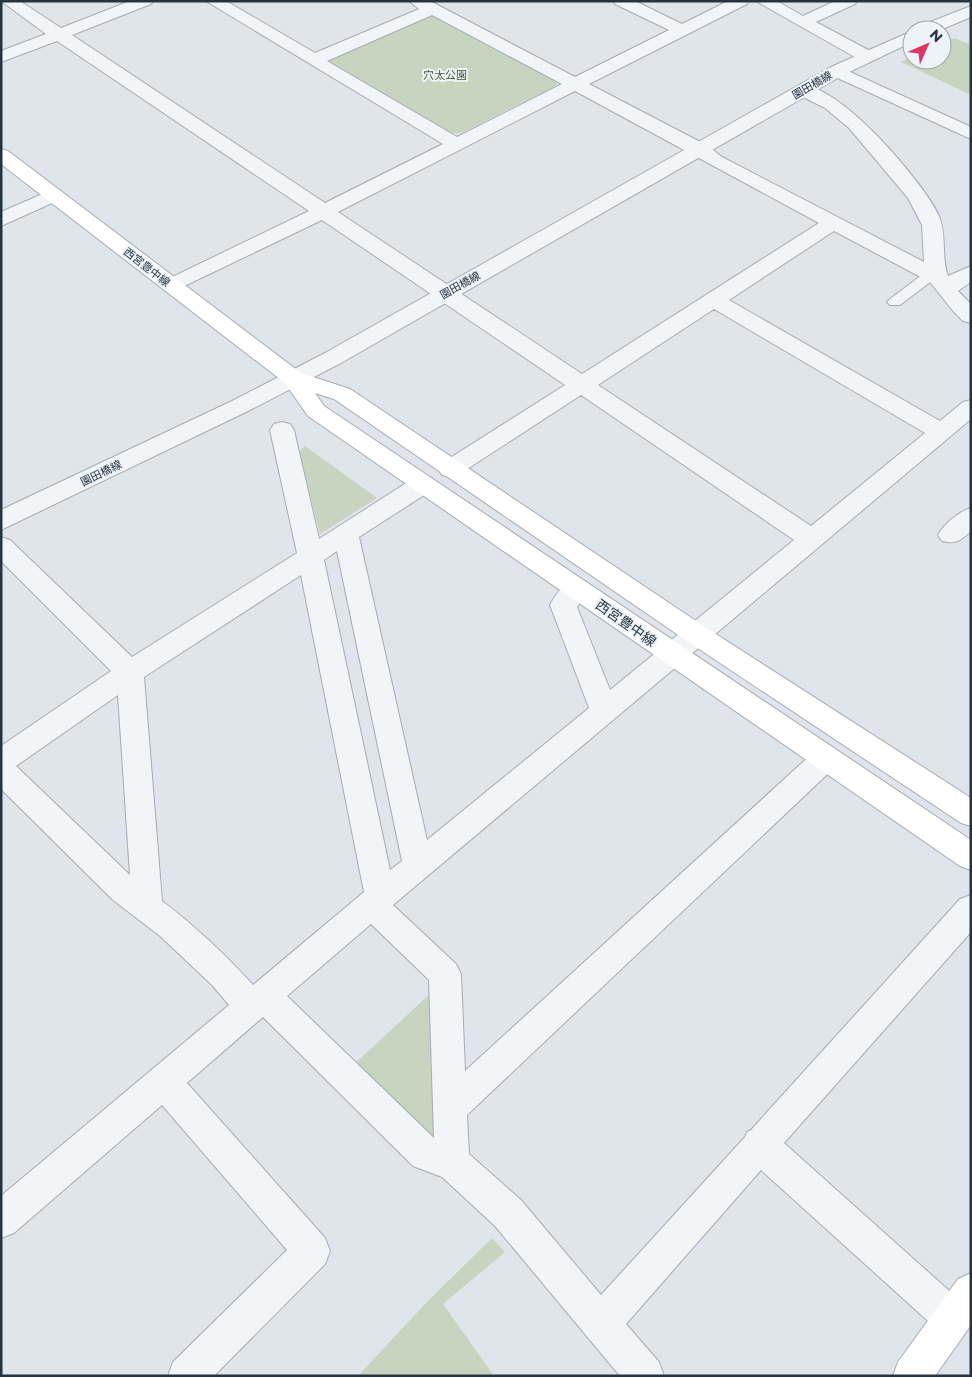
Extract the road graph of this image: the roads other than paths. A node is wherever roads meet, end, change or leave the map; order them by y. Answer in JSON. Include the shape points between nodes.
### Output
{"nodes":[{"id":1,"x":9,"y":1,"type":"edge"},
{"id":2,"x":145,"y":1,"type":"edge"},
{"id":3,"x":214,"y":1,"type":"edge"},
{"id":4,"x":621,"y":1,"type":"edge"},
{"id":5,"x":741,"y":1,"type":"edge"},
{"id":6,"x":764,"y":1,"type":"edge"},
{"id":7,"x":849,"y":1,"type":"edge"},
{"id":8,"x":424,"y":5,"type":"edge"},
{"id":9,"x":969,"y":13,"type":"edge"},
{"id":10,"x":951,"y":20,"type":"edge"},
{"id":11,"x":803,"y":22,"type":"junction"},
{"id":12,"x":682,"y":30,"type":"junction"},
{"id":13,"x":59,"y":34,"type":"junction"},
{"id":14,"x":902,"y":40,"type":"edge"},
{"id":15,"x":866,"y":56,"type":"junction"},
{"id":16,"x":1,"y":57,"type":"edge"},
{"id":17,"x":314,"y":60,"type":"junction"},
{"id":18,"x":837,"y":71,"type":"junction"},
{"id":19,"x":573,"y":84,"type":"junction"},
{"id":20,"x":803,"y":90,"type":"junction"},
{"id":21,"x":971,"y":134,"type":"edge"},
{"id":22,"x":456,"y":144,"type":"junction"},
{"id":23,"x":701,"y":150,"type":"junction"},
{"id":24,"x":1,"y":155,"type":"edge"},
{"id":25,"x":54,"y":196,"type":"junction"},
{"id":26,"x":323,"y":212,"type":"junction"},
{"id":27,"x":1,"y":220,"type":"edge"},
{"id":28,"x":833,"y":223,"type":"junction"},
{"id":29,"x":971,"y":272,"type":"edge"},
{"id":30,"x":939,"y":280,"type":"junction"},
{"id":31,"x":171,"y":285,"type":"junction"},
{"id":32,"x":446,"y":294,"type":"junction"},
{"id":33,"x":712,"y":299,"type":"junction"},
{"id":34,"x":895,"y":302,"type":"dead end"},
{"id":35,"x":971,"y":316,"type":"edge"},
{"id":36,"x":292,"y":378,"type":"junction"},
{"id":37,"x":580,"y":384,"type":"junction"},
{"id":38,"x":971,"y":407,"type":"edge"},
{"id":39,"x":282,"y":430,"type":"dead end"},
{"id":40,"x":942,"y":432,"type":"junction"},
{"id":41,"x":450,"y":469,"type":"junction"},
{"id":42,"x":423,"y":484,"type":"junction"},
{"id":43,"x":971,"y":517,"type":"edge"},
{"id":44,"x":1,"y":521,"type":"edge"},
{"id":45,"x":346,"y":535,"type":"junction"},
{"id":46,"x":951,"y":535,"type":"dead end"},
{"id":47,"x":810,"y":538,"type":"junction"},
{"id":48,"x":1,"y":546,"type":"edge"},
{"id":49,"x":309,"y":558,"type":"junction"},
{"id":50,"x":577,"y":588,"type":"junction"},
{"id":51,"x":696,"y":634,"type":"junction"},
{"id":52,"x":672,"y":656,"type":"junction"},
{"id":53,"x":130,"y":672,"type":"junction"},
{"id":54,"x":380,"y":690,"type":"junction"},
{"id":55,"x":338,"y":698,"type":"junction"},
{"id":56,"x":604,"y":711,"type":"junction"},
{"id":57,"x":825,"y":759,"type":"junction"},
{"id":58,"x":1,"y":762,"type":"edge"},
{"id":59,"x":1,"y":770,"type":"edge"},
{"id":60,"x":971,"y":814,"type":"edge"},
{"id":61,"x":971,"y":857,"type":"edge"},
{"id":62,"x":418,"y":866,"type":"junction"},
{"id":63,"x":376,"y":901,"type":"junction"},
{"id":64,"x":147,"y":906,"type":"junction"},
{"id":65,"x":971,"y":909,"type":"edge"},
{"id":66,"x":258,"y":1001,"type":"junction"},
{"id":67,"x":164,"y":1080,"type":"junction"},
{"id":68,"x":450,"y":1108,"type":"junction"},
{"id":69,"x":759,"y":1144,"type":"junction"},
{"id":70,"x":452,"y":1162,"type":"junction"},
{"id":71,"x":1,"y":1220,"type":"edge"},
{"id":72,"x":961,"y":1305,"type":"edge"},
{"id":73,"x":601,"y":1323,"type":"junction"},
{"id":74,"x":186,"y":1376,"type":"edge"},
{"id":75,"x":645,"y":1376,"type":"edge"},
{"id":76,"x":912,"y":1376,"type":"edge"}],
"edges":[{"from":1,"to":13,"type":"street"},
{"from":2,"to":13,"type":"street"},
{"from":3,"to":17,"type":"street"},
{"from":4,"to":12,"type":"street"},
{"from":5,"to":12,"type":"street"},
{"from":6,"to":11,"type":"street"},
{"from":7,"to":11,"type":"street"},
{"from":8,"to":17,"type":"street"},
{"from":8,"to":19,"type":"street"},
{"from":9,"to":10,"type":"street"},
{"from":11,"to":15,"type":"street"},
{"from":12,"to":19,"type":"street"},
{"from":13,"to":16,"type":"street"},
{"from":13,"to":26,"type":"street"},
{"from":14,"to":15,"type":"street","name":"園田橋線"},
{"from":15,"to":18,"type":"street","name":"園田橋線"},
{"from":17,"to":22,"type":"street"},
{"from":18,"to":20,"type":"street","name":"園田橋線"},
{"from":18,"to":21,"type":"street"},
{"from":19,"to":22,"type":"street"},
{"from":19,"to":23,"type":"street"},
{"from":20,"to":23,"type":"street","name":"園田橋線"},
{"from":20,"to":30,"type":"street","via":[[826,100],[856,123],[921,201],[934,231]]},
{"from":22,"to":26,"type":"street"},
{"from":23,"to":28,"type":"street","via":[[715,161]]},
{"from":23,"to":32,"type":"street","name":"園田橋線"},
{"from":24,"to":25,"type":"main road","name":"西宮豊中線"},
{"from":25,"to":27,"type":"street"},
{"from":25,"to":31,"type":"main road","name":"西宮豊中線"},
{"from":26,"to":31,"type":"street"},
{"from":26,"to":32,"type":"street"},
{"from":28,"to":30,"type":"street"},
{"from":28,"to":33,"type":"street"},
{"from":29,"to":30,"type":"street"},
{"from":30,"to":34,"type":"lane"},
{"from":30,"to":35,"type":"street"},
{"from":31,"to":36,"type":"main road","name":"西宮豊中線"},
{"from":32,"to":36,"type":"street","name":"園田橋線"},
{"from":32,"to":37,"type":"street"},
{"from":33,"to":37,"type":"street"},
{"from":33,"to":40,"type":"street"},
{"from":36,"to":41,"type":"main road","name":"西宮豊中線","via":[[342,394]]},
{"from":36,"to":42,"type":"main road","name":"西宮豊中線","via":[[316,411]]},
{"from":36,"to":44,"type":"street","name":"園田橋線"},
{"from":37,"to":41,"type":"street"},
{"from":37,"to":47,"type":"street"},
{"from":38,"to":40,"type":"street"},
{"from":39,"to":49,"type":"street"},
{"from":40,"to":47,"type":"street"},
{"from":41,"to":51,"type":"main road","name":"西宮豊中線"},
{"from":42,"to":45,"type":"street"},
{"from":42,"to":50,"type":"main road","name":"西宮豊中線"},
{"from":43,"to":46,"type":"street"},
{"from":45,"to":49,"type":"street"},
{"from":45,"to":54,"type":"street"},
{"from":47,"to":51,"type":"street"},
{"from":48,"to":53,"type":"street"},
{"from":49,"to":53,"type":"street"},
{"from":49,"to":55,"type":"street"},
{"from":50,"to":52,"type":"main road","name":"西宮豊中線"},
{"from":50,"to":56,"type":"street","via":[[562,605]]},
{"from":51,"to":52,"type":"street"},
{"from":51,"to":60,"type":"main road","name":"西宮豊中線"},
{"from":52,"to":56,"type":"street"},
{"from":52,"to":57,"type":"main road","name":"西宮豊中線"},
{"from":53,"to":58,"type":"street"},
{"from":53,"to":64,"type":"street"},
{"from":54,"to":55,"type":"street"},
{"from":54,"to":62,"type":"street"},
{"from":55,"to":63,"type":"street"},
{"from":56,"to":62,"type":"street"},
{"from":57,"to":61,"type":"main road","name":"西宮豊中線"},
{"from":57,"to":68,"type":"street"},
{"from":59,"to":64,"type":"street","via":[[124,890]]},
{"from":62,"to":63,"type":"street"},
{"from":63,"to":66,"type":"street"},
{"from":63,"to":68,"type":"street","via":[[445,974]]},
{"from":64,"to":66,"type":"street","via":[[223,975]]},
{"from":65,"to":69,"type":"street"},
{"from":66,"to":67,"type":"street"},
{"from":66,"to":70,"type":"street","via":[[425,1154]]},
{"from":67,"to":71,"type":"street"},
{"from":67,"to":74,"type":"street","via":[[312,1251]]},
{"from":68,"to":70,"type":"street"},
{"from":69,"to":72,"type":"street"},
{"from":69,"to":73,"type":"street"},
{"from":70,"to":73,"type":"street","via":[[508,1213]]},
{"from":72,"to":76,"type":"main road"},
{"from":73,"to":75,"type":"street"}]}
